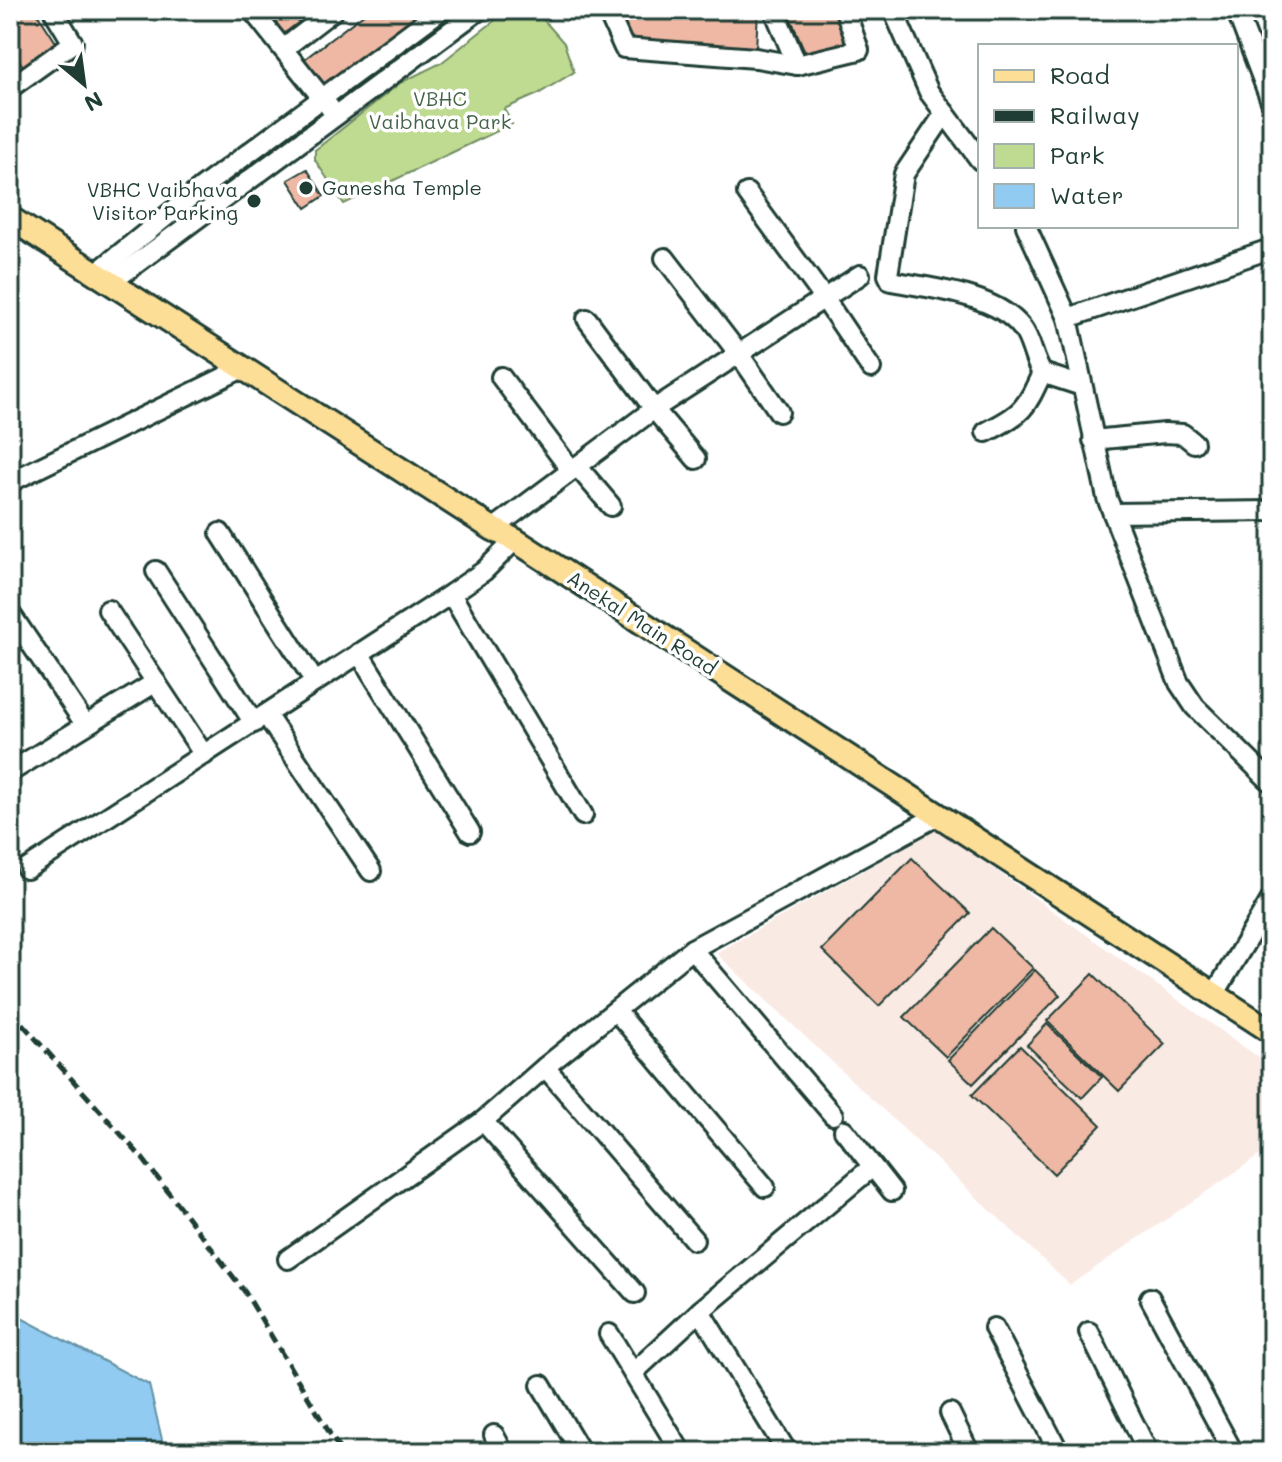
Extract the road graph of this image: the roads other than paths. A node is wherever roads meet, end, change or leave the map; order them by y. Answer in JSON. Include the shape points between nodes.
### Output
{"nodes":[{"id":1,"x":53,"y":10,"type":"edge"},
{"id":2,"x":252,"y":10,"type":"edge"},
{"id":3,"x":334,"y":10,"type":"edge"},
{"id":4,"x":441,"y":10,"type":"edge"},
{"id":5,"x":479,"y":10,"type":"edge"},
{"id":6,"x":607,"y":10,"type":"edge"},
{"id":7,"x":774,"y":10,"type":"edge"},
{"id":8,"x":845,"y":10,"type":"edge"},
{"id":9,"x":893,"y":10,"type":"edge"},
{"id":10,"x":1243,"y":10,"type":"edge"},
{"id":11,"x":1268,"y":10,"type":"edge"},
{"id":12,"x":1272,"y":21,"type":"edge"},
{"id":13,"x":283,"y":49,"type":"junction"},
{"id":14,"x":797,"y":65,"type":"junction"},
{"id":15,"x":12,"y":82,"type":"edge"},
{"id":16,"x":323,"y":99,"type":"junction"},
{"id":17,"x":1272,"y":104,"type":"edge"},
{"id":18,"x":945,"y":113,"type":"junction"},
{"id":19,"x":337,"y":117,"type":"junction"},
{"id":20,"x":978,"y":157,"type":"edge"},
{"id":21,"x":747,"y":193,"type":"dead end"},
{"id":22,"x":10,"y":218,"type":"edge"},
{"id":23,"x":1027,"y":228,"type":"edge"},
{"id":24,"x":1272,"y":253,"type":"edge"},
{"id":25,"x":665,"y":258,"type":"dead end"},
{"id":26,"x":860,"y":275,"type":"dead end"},
{"id":27,"x":102,"y":278,"type":"junction"},
{"id":28,"x":824,"y":298,"type":"junction"},
{"id":29,"x":1068,"y":318,"type":"junction"},
{"id":30,"x":587,"y":319,"type":"dead end"},
{"id":31,"x":739,"y":354,"type":"junction"},
{"id":32,"x":243,"y":368,"type":"junction"},
{"id":33,"x":871,"y":368,"type":"dead end"},
{"id":34,"x":1042,"y":373,"type":"junction"},
{"id":35,"x":501,"y":377,"type":"dead end"},
{"id":36,"x":1082,"y":386,"type":"junction"},
{"id":37,"x":654,"y":409,"type":"junction"},
{"id":38,"x":779,"y":412,"type":"dead end"},
{"id":39,"x":986,"y":432,"type":"dead end"},
{"id":40,"x":1093,"y":440,"type":"junction"},
{"id":41,"x":1194,"y":443,"type":"dead end"},
{"id":42,"x":696,"y":459,"type":"dead end"},
{"id":43,"x":574,"y":468,"type":"junction"},
{"id":44,"x":10,"y":482,"type":"edge"},
{"id":45,"x":611,"y":506,"type":"dead end"},
{"id":46,"x":1272,"y":511,"type":"edge"},
{"id":47,"x":1113,"y":513,"type":"junction"},
{"id":48,"x":493,"y":529,"type":"junction"},
{"id":49,"x":220,"y":533,"type":"dead end"},
{"id":50,"x":515,"y":540,"type":"junction"},
{"id":51,"x":156,"y":571,"type":"dead end"},
{"id":52,"x":451,"y":594,"type":"junction"},
{"id":53,"x":108,"y":610,"type":"dead end"},
{"id":54,"x":10,"y":613,"type":"edge"},
{"id":55,"x":359,"y":653,"type":"junction"},
{"id":56,"x":156,"y":682,"type":"junction"},
{"id":57,"x":315,"y":682,"type":"junction"},
{"id":58,"x":260,"y":720,"type":"junction"},
{"id":59,"x":85,"y":724,"type":"junction"},
{"id":60,"x":204,"y":755,"type":"junction"},
{"id":61,"x":11,"y":770,"type":"edge"},
{"id":62,"x":1272,"y":783,"type":"edge"},
{"id":63,"x":583,"y":815,"type":"dead end"},
{"id":64,"x":939,"y":815,"type":"junction"},
{"id":65,"x":470,"y":832,"type":"dead end"},
{"id":66,"x":27,"y":869,"type":"dead end"},
{"id":67,"x":371,"y":871,"type":"dead end"},
{"id":68,"x":1272,"y":898,"type":"edge"},
{"id":69,"x":692,"y":949,"type":"junction"},
{"id":70,"x":1214,"y":995,"type":"junction"},
{"id":71,"x":616,"y":1011,"type":"junction"},
{"id":72,"x":1272,"y":1032,"type":"edge"},
{"id":73,"x":545,"y":1067,"type":"junction"},
{"id":74,"x":483,"y":1121,"type":"junction"},
{"id":75,"x":871,"y":1168,"type":"junction"},
{"id":76,"x":765,"y":1187,"type":"dead end"},
{"id":77,"x":892,"y":1191,"type":"dead end"},
{"id":78,"x":694,"y":1240,"type":"dead end"},
{"id":79,"x":288,"y":1259,"type":"dead end"},
{"id":80,"x":635,"y":1293,"type":"dead end"},
{"id":81,"x":1150,"y":1298,"type":"dead end"},
{"id":82,"x":700,"y":1311,"type":"junction"},
{"id":83,"x":994,"y":1328,"type":"dead end"},
{"id":84,"x":1089,"y":1332,"type":"dead end"},
{"id":85,"x":609,"y":1334,"type":"dead end"},
{"id":86,"x":633,"y":1373,"type":"junction"},
{"id":87,"x":541,"y":1385,"type":"dead end"},
{"id":88,"x":950,"y":1413,"type":"dead end"},
{"id":89,"x":581,"y":1452,"type":"edge"},
{"id":90,"x":681,"y":1452,"type":"edge"},
{"id":91,"x":787,"y":1452,"type":"edge"},
{"id":92,"x":969,"y":1452,"type":"edge"},
{"id":93,"x":1059,"y":1452,"type":"edge"},
{"id":94,"x":1148,"y":1452,"type":"edge"},
{"id":95,"x":1233,"y":1452,"type":"edge"}],
"edges":[{"from":1,"to":15,"type":"street","via":[[73,43]]},
{"from":2,"to":13,"type":"street"},
{"from":3,"to":13,"type":"street"},
{"from":4,"to":16,"type":"street"},
{"from":5,"to":19,"type":"street"},
{"from":6,"to":14,"type":"street","via":[[624,48]]},
{"from":7,"to":14,"type":"street"},
{"from":8,"to":14,"type":"street","via":[[859,50]]},
{"from":9,"to":18,"type":"street","via":[[929,92]]},
{"from":10,"to":17,"type":"street","via":[[1237,12]]},
{"from":11,"to":12,"type":"street"},
{"from":13,"to":16,"type":"street"},
{"from":16,"to":19,"type":"street"},
{"from":16,"to":27,"type":"street","via":[[200,189]]},
{"from":18,"to":20,"type":"street"},
{"from":18,"to":34,"type":"street","via":[[904,174],[889,279],[956,293],[1005,314],[1024,331]]},
{"from":19,"to":27,"type":"street"},
{"from":21,"to":28,"type":"street"},
{"from":22,"to":27,"type":"main road","name":"Anekal Main Road"},
{"from":23,"to":29,"type":"street"},
{"from":24,"to":29,"type":"street","via":[[1270,249]]},
{"from":25,"to":31,"type":"street"},
{"from":26,"to":28,"type":"street"},
{"from":27,"to":32,"type":"main road","name":"Anekal Main Road"},
{"from":28,"to":31,"type":"street"},
{"from":28,"to":33,"type":"street"},
{"from":29,"to":36,"type":"street"},
{"from":30,"to":37,"type":"street"},
{"from":31,"to":37,"type":"street"},
{"from":31,"to":38,"type":"street"},
{"from":32,"to":44,"type":"street"},
{"from":32,"to":48,"type":"main road","name":"Anekal Main Road"},
{"from":34,"to":36,"type":"street"},
{"from":34,"to":39,"type":"street","via":[[1028,404]]},
{"from":35,"to":43,"type":"street"},
{"from":36,"to":40,"type":"street"},
{"from":37,"to":42,"type":"street"},
{"from":37,"to":43,"type":"street"},
{"from":40,"to":41,"type":"street","via":[[1165,433],[1183,434]]},
{"from":40,"to":47,"type":"street"},
{"from":43,"to":45,"type":"street"},
{"from":43,"to":48,"type":"street"},
{"from":46,"to":47,"type":"street"},
{"from":47,"to":62,"type":"street","via":[[1179,683],[1195,707]]},
{"from":48,"to":50,"type":"main road","name":"Anekal Main Road"},
{"from":49,"to":57,"type":"street"},
{"from":50,"to":52,"type":"street"},
{"from":50,"to":64,"type":"main road","name":"Anekal Main Road"},
{"from":51,"to":58,"type":"street"},
{"from":52,"to":55,"type":"street"},
{"from":52,"to":63,"type":"street"},
{"from":53,"to":56,"type":"street"},
{"from":54,"to":59,"type":"street"},
{"from":55,"to":57,"type":"street"},
{"from":55,"to":65,"type":"street"},
{"from":56,"to":59,"type":"street"},
{"from":56,"to":60,"type":"street"},
{"from":57,"to":58,"type":"street"},
{"from":58,"to":60,"type":"street"},
{"from":58,"to":67,"type":"street"},
{"from":59,"to":61,"type":"street"},
{"from":60,"to":66,"type":"street"},
{"from":64,"to":69,"type":"street"},
{"from":64,"to":70,"type":"main road","name":"Anekal Main Road"},
{"from":68,"to":70,"type":"street"},
{"from":69,"to":71,"type":"street"},
{"from":69,"to":75,"type":"street"},
{"from":70,"to":72,"type":"main road","name":"Anekal Main Road"},
{"from":71,"to":73,"type":"street"},
{"from":71,"to":76,"type":"street"},
{"from":73,"to":74,"type":"street"},
{"from":73,"to":78,"type":"street"},
{"from":74,"to":79,"type":"street"},
{"from":74,"to":80,"type":"street"},
{"from":75,"to":77,"type":"street"},
{"from":75,"to":82,"type":"street"},
{"from":81,"to":95,"type":"street"},
{"from":82,"to":86,"type":"street"},
{"from":82,"to":91,"type":"street"},
{"from":83,"to":93,"type":"street"},
{"from":84,"to":94,"type":"street"},
{"from":85,"to":86,"type":"street"},
{"from":86,"to":90,"type":"street"},
{"from":87,"to":89,"type":"street"},
{"from":88,"to":92,"type":"street"}]}
